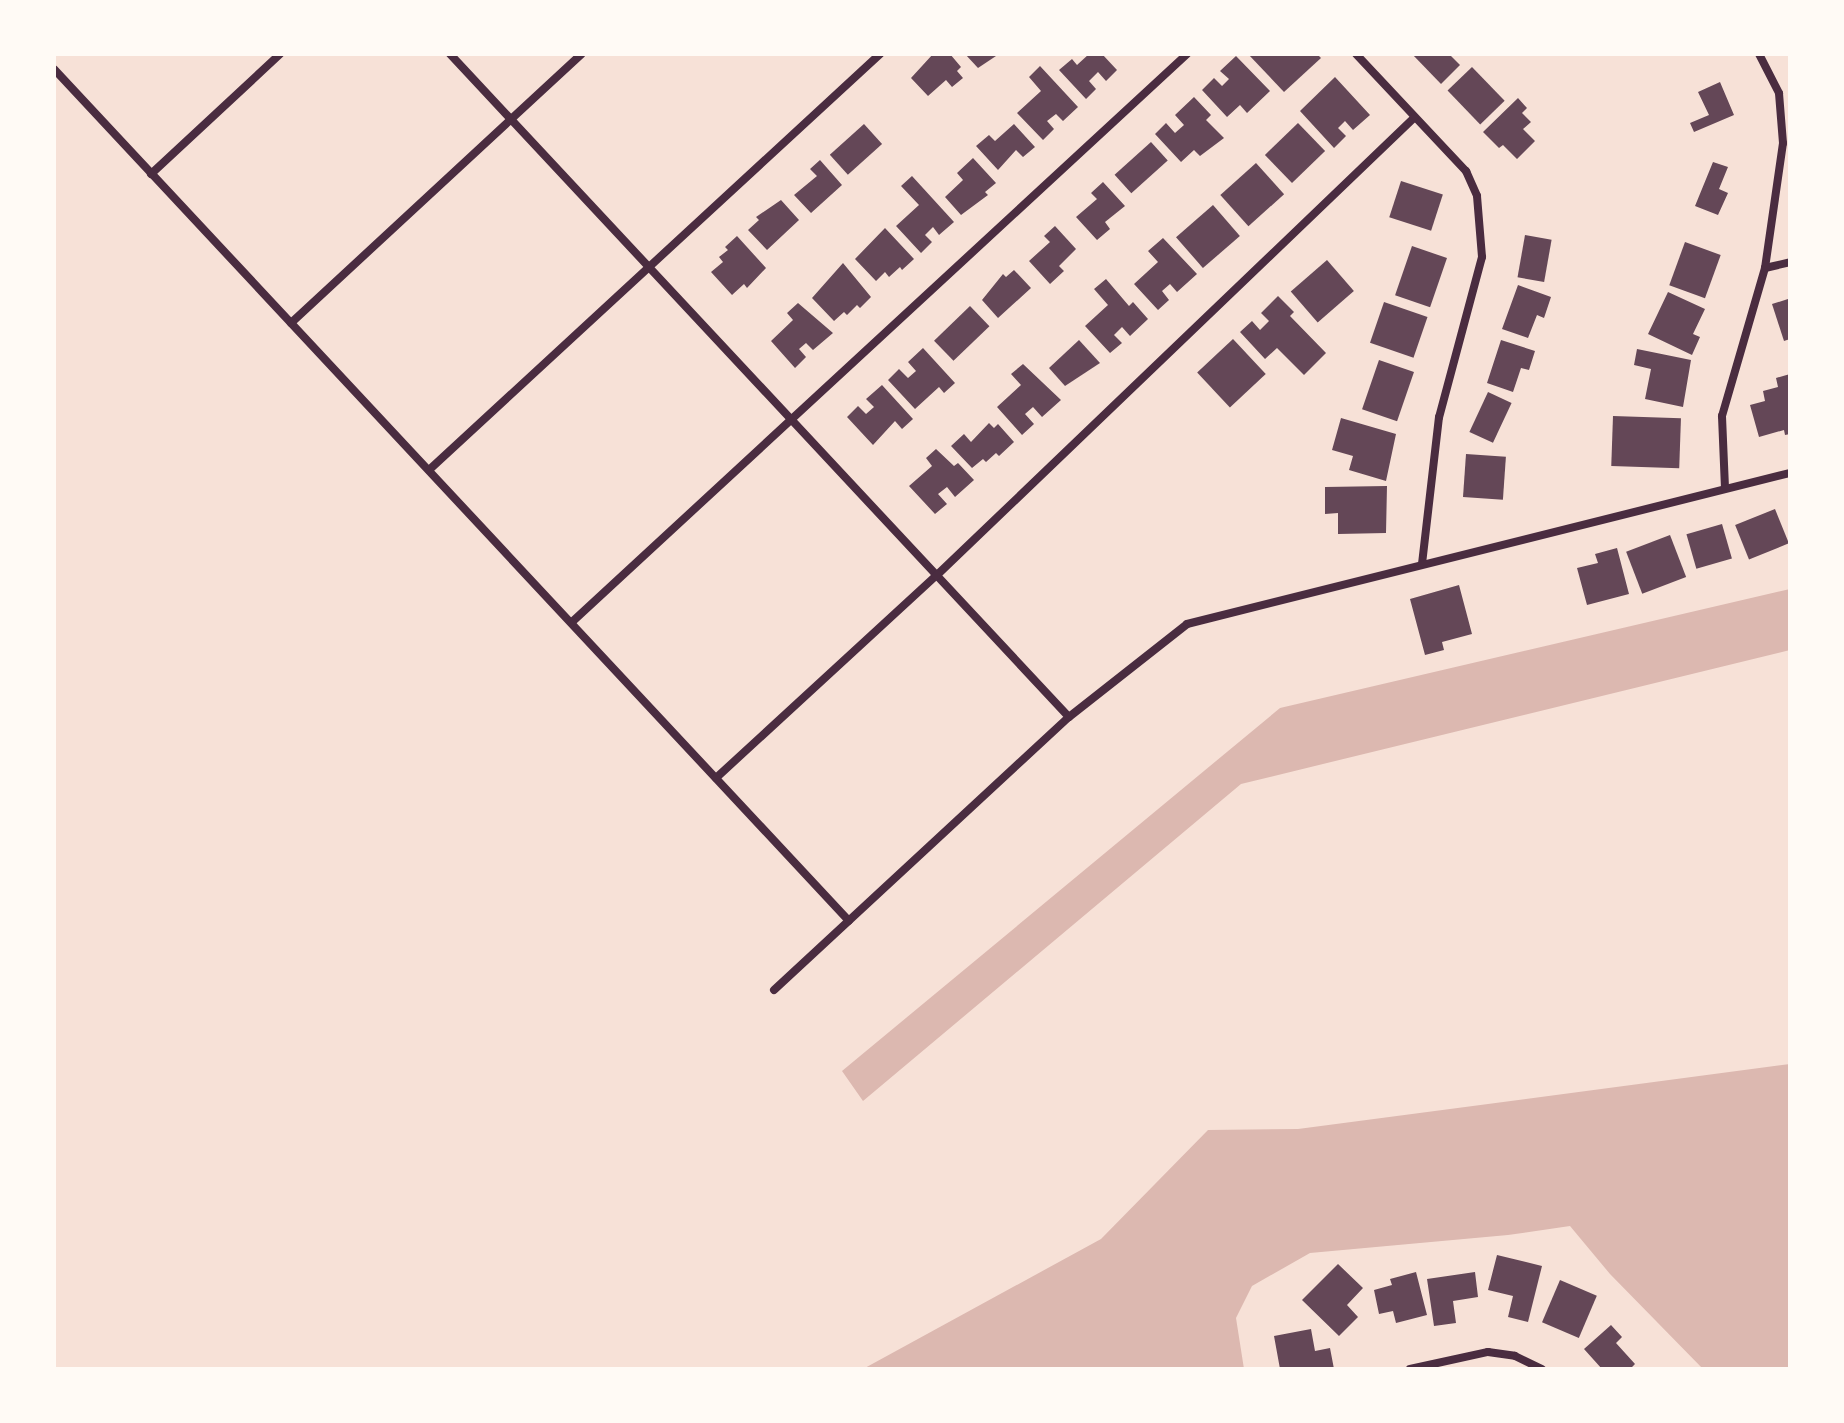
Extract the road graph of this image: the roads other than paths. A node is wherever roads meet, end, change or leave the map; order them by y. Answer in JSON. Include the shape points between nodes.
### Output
{"nodes":[{"id":1,"x":280,"y":54,"type":"edge"},
{"id":2,"x":450,"y":54,"type":"edge"},
{"id":3,"x":582,"y":54,"type":"edge"},
{"id":4,"x":880,"y":54,"type":"edge"},
{"id":5,"x":1187,"y":54,"type":"edge"},
{"id":6,"x":1356,"y":54,"type":"edge"},
{"id":7,"x":1759,"y":54,"type":"edge"},
{"id":8,"x":54,"y":69,"type":"edge"},
{"id":9,"x":1414,"y":118,"type":"junction"},
{"id":10,"x":511,"y":119,"type":"junction"},
{"id":11,"x":151,"y":174,"type":"junction"},
{"id":12,"x":1790,"y":262,"type":"edge"},
{"id":13,"x":649,"y":268,"type":"junction"},
{"id":14,"x":1765,"y":268,"type":"junction"},
{"id":15,"x":291,"y":323,"type":"junction"},
{"id":16,"x":791,"y":419,"type":"junction"},
{"id":17,"x":429,"y":470,"type":"junction"},
{"id":18,"x":1790,"y":473,"type":"edge"},
{"id":19,"x":1725,"y":488,"type":"junction"},
{"id":20,"x":1422,"y":563,"type":"junction"},
{"id":21,"x":936,"y":576,"type":"junction"},
{"id":22,"x":572,"y":622,"type":"junction"},
{"id":23,"x":1069,"y":717,"type":"junction"},
{"id":24,"x":716,"y":778,"type":"junction"},
{"id":25,"x":849,"y":921,"type":"junction"},
{"id":26,"x":774,"y":990,"type":"dead end"},
{"id":27,"x":1410,"y":1369,"type":"edge"},
{"id":28,"x":1542,"y":1369,"type":"edge"}],
"edges":[{"from":1,"to":11,"type":"street"},
{"from":2,"to":10,"type":"street"},
{"from":3,"to":10,"type":"street"},
{"from":4,"to":13,"type":"street"},
{"from":5,"to":16,"type":"street"},
{"from":6,"to":9,"type":"street"},
{"from":7,"to":14,"type":"street","via":[[1779,93],[1783,143]]},
{"from":8,"to":11,"type":"street"},
{"from":9,"to":20,"type":"street","via":[[1466,171],[1477,196],[1482,257],[1439,417]]},
{"from":9,"to":21,"type":"street"},
{"from":10,"to":13,"type":"street"},
{"from":10,"to":15,"type":"street"},
{"from":11,"to":15,"type":"street"},
{"from":12,"to":14,"type":"street"},
{"from":13,"to":16,"type":"street"},
{"from":13,"to":17,"type":"street"},
{"from":14,"to":19,"type":"street","via":[[1722,416]]},
{"from":15,"to":17,"type":"street"},
{"from":16,"to":21,"type":"street"},
{"from":16,"to":22,"type":"street"},
{"from":17,"to":22,"type":"street"},
{"from":18,"to":19,"type":"street"},
{"from":19,"to":20,"type":"street"},
{"from":20,"to":23,"type":"street","via":[[1187,624]]},
{"from":21,"to":23,"type":"street"},
{"from":21,"to":24,"type":"street"},
{"from":22,"to":24,"type":"street"},
{"from":23,"to":25,"type":"street"},
{"from":24,"to":25,"type":"street"},
{"from":25,"to":26,"type":"street"},
{"from":27,"to":28,"type":"street","via":[[1488,1352],[1515,1356]]}]}
